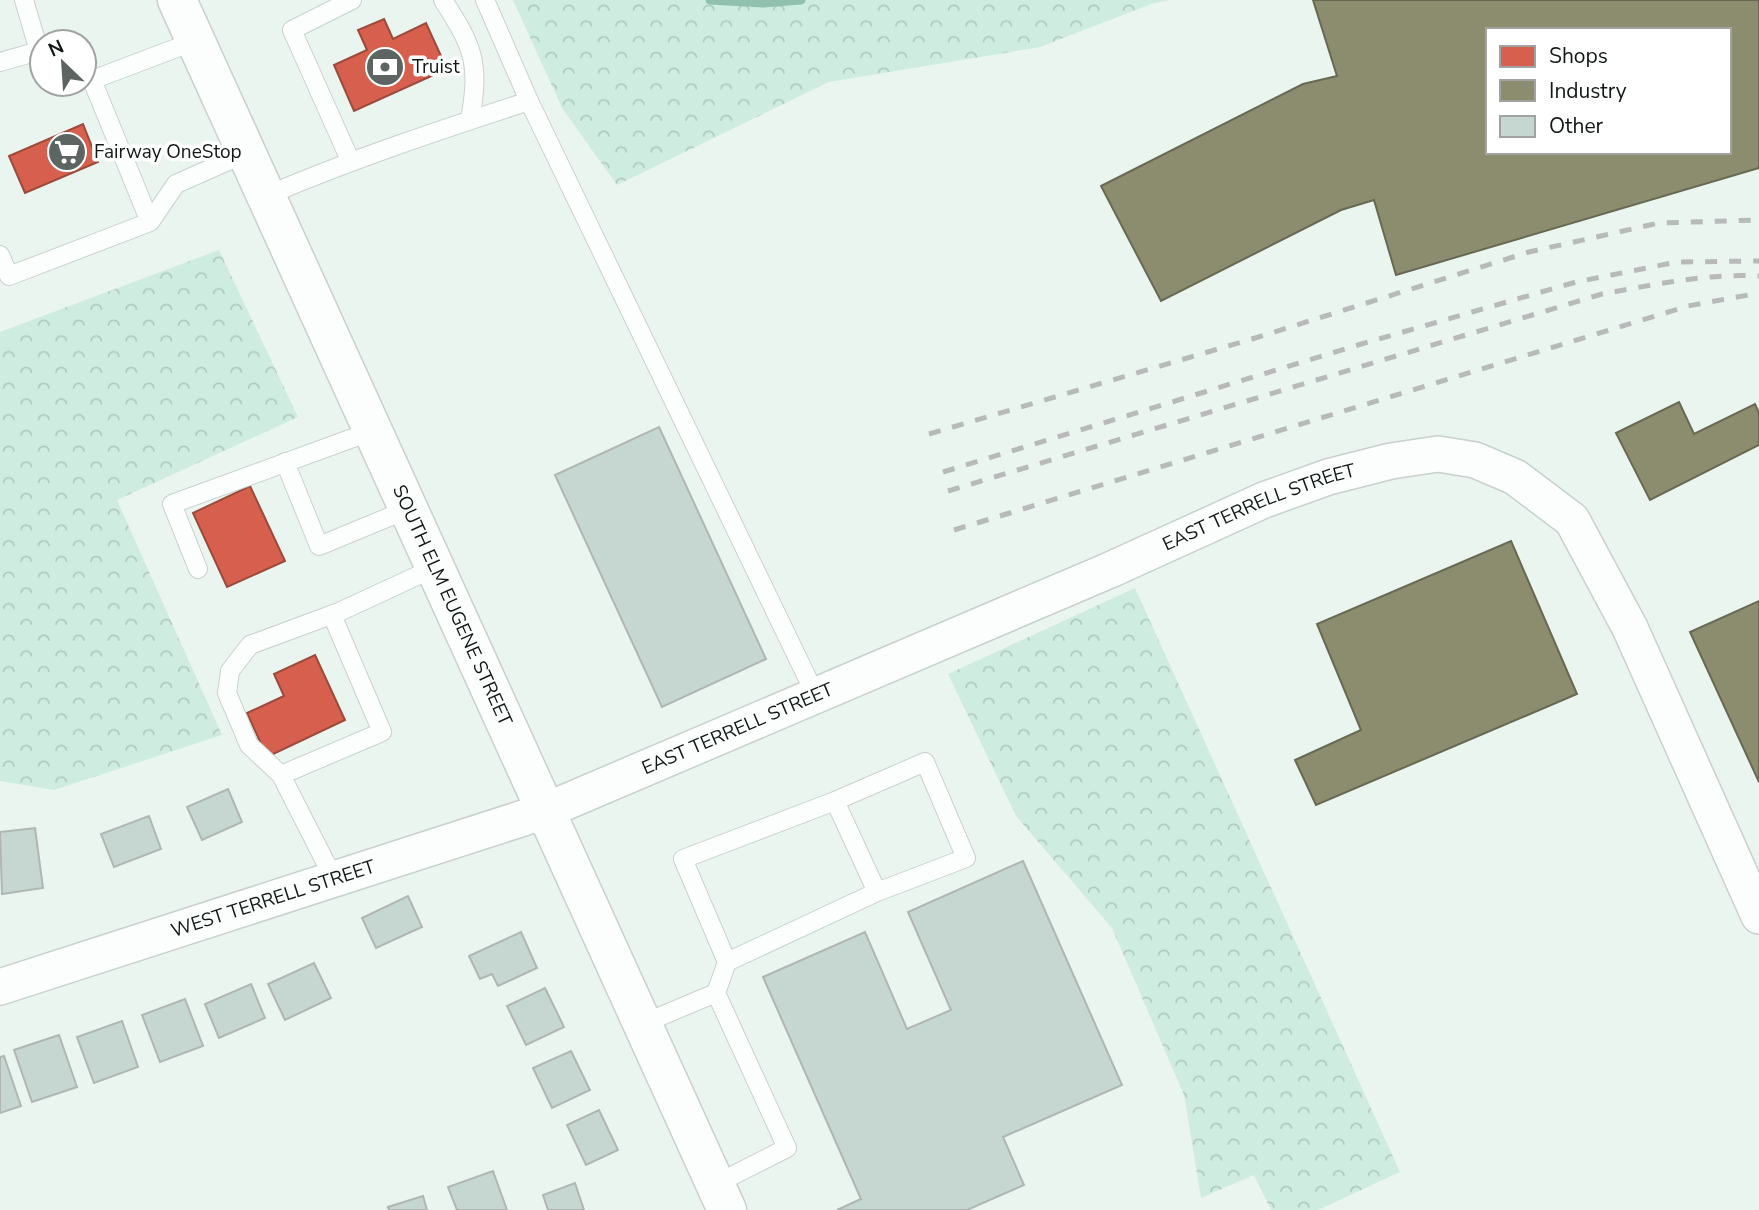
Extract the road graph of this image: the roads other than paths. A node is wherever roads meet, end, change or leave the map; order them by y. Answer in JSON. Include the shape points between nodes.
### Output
{"nodes":[{"id":1,"x":24,"y":0,"type":"edge"},
{"id":2,"x":177,"y":0,"type":"edge"},
{"id":3,"x":352,"y":0,"type":"edge"},
{"id":4,"x":443,"y":0,"type":"edge"},
{"id":5,"x":485,"y":0,"type":"edge"},
{"id":6,"x":33,"y":28,"type":"edge"},
{"id":7,"x":195,"y":41,"type":"junction"},
{"id":8,"x":28,"y":55,"type":"edge"},
{"id":9,"x":0,"y":62,"type":"edge"},
{"id":10,"x":98,"y":75,"type":"edge"},
{"id":11,"x":97,"y":98,"type":"edge"},
{"id":12,"x":528,"y":101,"type":"junction"},
{"id":13,"x":470,"y":120,"type":"junction"},
{"id":14,"x":246,"y":153,"type":"junction"},
{"id":15,"x":350,"y":160,"type":"junction"},
{"id":16,"x":266,"y":196,"type":"junction"},
{"id":17,"x":150,"y":222,"type":"junction"},
{"id":18,"x":0,"y":255,"type":"edge"},
{"id":19,"x":372,"y":431,"type":"junction"},
{"id":20,"x":285,"y":462,"type":"junction"},
{"id":21,"x":406,"y":510,"type":"junction"},
{"id":22,"x":434,"y":568,"type":"junction"},
{"id":23,"x":198,"y":569,"type":"dead end"},
{"id":24,"x":332,"y":615,"type":"junction"},
{"id":25,"x":816,"y":696,"type":"junction"},
{"id":26,"x":281,"y":775,"type":"junction"},
{"id":27,"x":835,"y":801,"type":"junction"},
{"id":28,"x":545,"y":811,"type":"junction"},
{"id":29,"x":334,"y":879,"type":"junction"},
{"id":30,"x":877,"y":892,"type":"junction"},
{"id":31,"x":1759,"y":916,"type":"edge"},
{"id":32,"x":727,"y":962,"type":"junction"},
{"id":33,"x":0,"y":987,"type":"edge"},
{"id":34,"x":716,"y":993,"type":"junction"},
{"id":35,"x":642,"y":1024,"type":"junction"},
{"id":36,"x":722,"y":1197,"type":"edge"}],
"edges":[{"from":1,"to":6,"type":"lane"},
{"from":2,"to":7,"type":"main road","name":"SOUTH ELM EUGENE STREET"},
{"from":3,"to":15,"type":"lane","via":[[292,30]]},
{"from":4,"to":13,"type":"lane","via":[[471,51],[477,73]]},
{"from":5,"to":12,"type":"lane"},
{"from":7,"to":10,"type":"lane"},
{"from":7,"to":14,"type":"main road","name":"SOUTH ELM EUGENE STREET"},
{"from":8,"to":9,"type":"lane"},
{"from":11,"to":17,"type":"lane"},
{"from":12,"to":13,"type":"lane"},
{"from":12,"to":25,"type":"lane"},
{"from":13,"to":15,"type":"lane"},
{"from":14,"to":16,"type":"main road","name":"SOUTH ELM EUGENE STREET"},
{"from":14,"to":17,"type":"lane","via":[[176,184]]},
{"from":15,"to":16,"type":"lane"},
{"from":16,"to":19,"type":"main road","name":"SOUTH ELM EUGENE STREET"},
{"from":17,"to":18,"type":"lane","via":[[9,276]]},
{"from":19,"to":20,"type":"lane"},
{"from":19,"to":21,"type":"main road","name":"SOUTH ELM EUGENE STREET"},
{"from":20,"to":21,"type":"lane","via":[[318,546]]},
{"from":20,"to":23,"type":"lane","via":[[172,504]]},
{"from":21,"to":22,"type":"main road","name":"SOUTH ELM EUGENE STREET"},
{"from":22,"to":24,"type":"lane"},
{"from":22,"to":28,"type":"main road","name":"SOUTH ELM EUGENE STREET"},
{"from":24,"to":26,"type":"lane","via":[[382,732]]},
{"from":24,"to":26,"type":"lane","via":[[250,645],[230,671],[227,693],[249,745]]},
{"from":25,"to":28,"type":"street","name":"EAST TERRELL STREET"},
{"from":25,"to":31,"type":"street","name":"EAST TERRELL STREET","via":[[1264,500],[1328,477],[1438,454],[1475,460],[1514,477],[1572,520],[1630,628]]},
{"from":26,"to":29,"type":"lane"},
{"from":27,"to":30,"type":"lane"},
{"from":27,"to":30,"type":"lane","via":[[925,762],[966,858]]},
{"from":27,"to":32,"type":"lane","via":[[683,859]]},
{"from":28,"to":29,"type":"street","name":"WEST TERRELL STREET"},
{"from":28,"to":35,"type":"main road","name":"SOUTH ELM EUGENE STREET"},
{"from":29,"to":33,"type":"street","name":"WEST TERRELL STREET"},
{"from":30,"to":32,"type":"lane"},
{"from":32,"to":34,"type":"lane"},
{"from":34,"to":35,"type":"lane"},
{"from":34,"to":36,"type":"lane","via":[[787,1149]]},
{"from":35,"to":36,"type":"main road","name":"SOUTH ELM EUGENE STREET"}]}
